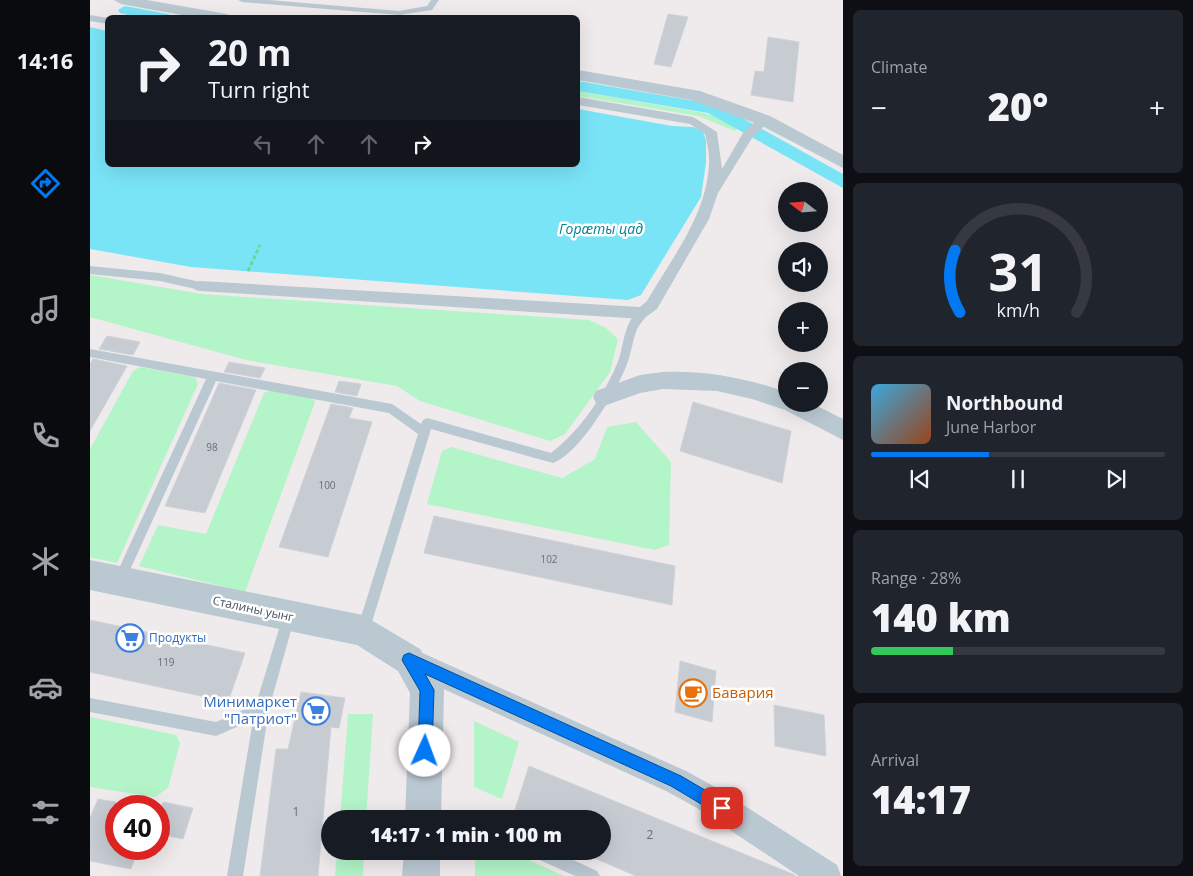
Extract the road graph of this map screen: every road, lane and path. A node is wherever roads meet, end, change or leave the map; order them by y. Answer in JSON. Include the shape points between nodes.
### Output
{"nodes":[{"id":1,"x":121,"y":0,"type":"edge"},
{"id":2,"x":242,"y":0,"type":"edge"},
{"id":3,"x":435,"y":0,"type":"edge"},
{"id":4,"x":209,"y":15,"type":"edge"},
{"id":5,"x":90,"y":18,"type":"edge"},
{"id":6,"x":105,"y":20,"type":"edge"},
{"id":7,"x":580,"y":75,"type":"edge"},
{"id":8,"x":580,"y":101,"type":"edge"},
{"id":9,"x":764,"y":120,"type":"junction"},
{"id":10,"x":824,"y":151,"type":"junction"},
{"id":11,"x":843,"y":152,"type":"edge"},
{"id":12,"x":843,"y":162,"type":"edge"},
{"id":13,"x":711,"y":197,"type":"junction"},
{"id":14,"x":260,"y":245,"type":"dead end"},
{"id":15,"x":90,"y":270,"type":"edge"},
{"id":16,"x":248,"y":271,"type":"dead end"},
{"id":17,"x":200,"y":286,"type":"joint"},
{"id":18,"x":642,"y":313,"type":"junction"},
{"id":19,"x":90,"y":353,"type":"edge"},
{"id":20,"x":213,"y":375,"type":"junction"},
{"id":21,"x":604,"y":397,"type":"junction"},
{"id":22,"x":778,"y":399,"type":"edge"},
{"id":23,"x":808,"y":412,"type":"edge"},
{"id":24,"x":843,"y":430,"type":"edge"},
{"id":25,"x":424,"y":432,"type":"junction"},
{"id":26,"x":90,"y":575,"type":"edge"},
{"id":27,"x":120,"y":581,"type":"junction"},
{"id":28,"x":289,"y":616,"type":"junction"},
{"id":29,"x":363,"y":631,"type":"junction"},
{"id":30,"x":409,"y":660,"type":"junction"},
{"id":31,"x":90,"y":705,"type":"edge"},
{"id":32,"x":262,"y":710,"type":"junction"},
{"id":33,"x":423,"y":810,"type":"edge"},
{"id":34,"x":422,"y":860,"type":"edge"},
{"id":35,"x":556,"y":860,"type":"edge"},
{"id":36,"x":235,"y":876,"type":"edge"},
{"id":37,"x":421,"y":876,"type":"edge"},
{"id":38,"x":592,"y":876,"type":"edge"},
{"id":39,"x":826,"y":876,"type":"edge"}],
"edges":[{"from":1,"to":4,"type":"street"},
{"from":2,"to":3,"type":"lane","via":[[399,13],[429,8]]},
{"from":5,"to":6,"type":"street"},
{"from":7,"to":9,"type":"street","via":[[694,94]]},
{"from":8,"to":13,"type":"street","via":[[702,125],[711,132],[714,144],[716,164]]},
{"from":9,"to":10,"type":"street"},
{"from":9,"to":13,"type":"street","via":[[747,136]]},
{"from":10,"to":11,"type":"street"},
{"from":10,"to":12,"type":"street"},
{"from":13,"to":18,"type":"street","via":[[702,219],[652,305]]},
{"from":14,"to":16,"type":"path"},
{"from":15,"to":17,"type":"lane","via":[[160,277]]},
{"from":17,"to":18,"type":"street"},
{"from":18,"to":21,"type":"lane","via":[[634,322],[613,386]]},
{"from":19,"to":20,"type":"lane"},
{"from":20,"to":25,"type":"lane","via":[[392,409]]},
{"from":20,"to":27,"type":"lane"},
{"from":21,"to":22,"type":"street","via":[[644,383],[684,379]]},
{"from":21,"to":25,"type":"lane","via":[[566,450],[553,458],[426,423]]},
{"from":23,"to":24,"type":"street"},
{"from":25,"to":29,"type":"lane"},
{"from":26,"to":27,"type":"street","name":"Сталины уынг"},
{"from":27,"to":28,"type":"street","name":"Сталины уынг"},
{"from":28,"to":29,"type":"street","name":"Сталины уынг"},
{"from":28,"to":32,"type":"lane"},
{"from":29,"to":30,"type":"street","name":"Сталины уынг"},
{"from":30,"to":33,"type":"street","via":[[427,690]]},
{"from":30,"to":39,"type":"street","via":[[676,781]]},
{"from":31,"to":32,"type":"lane","via":[[216,729]]},
{"from":32,"to":36,"type":"lane"},
{"from":34,"to":37,"type":"street"},
{"from":35,"to":38,"type":"lane"}]}
